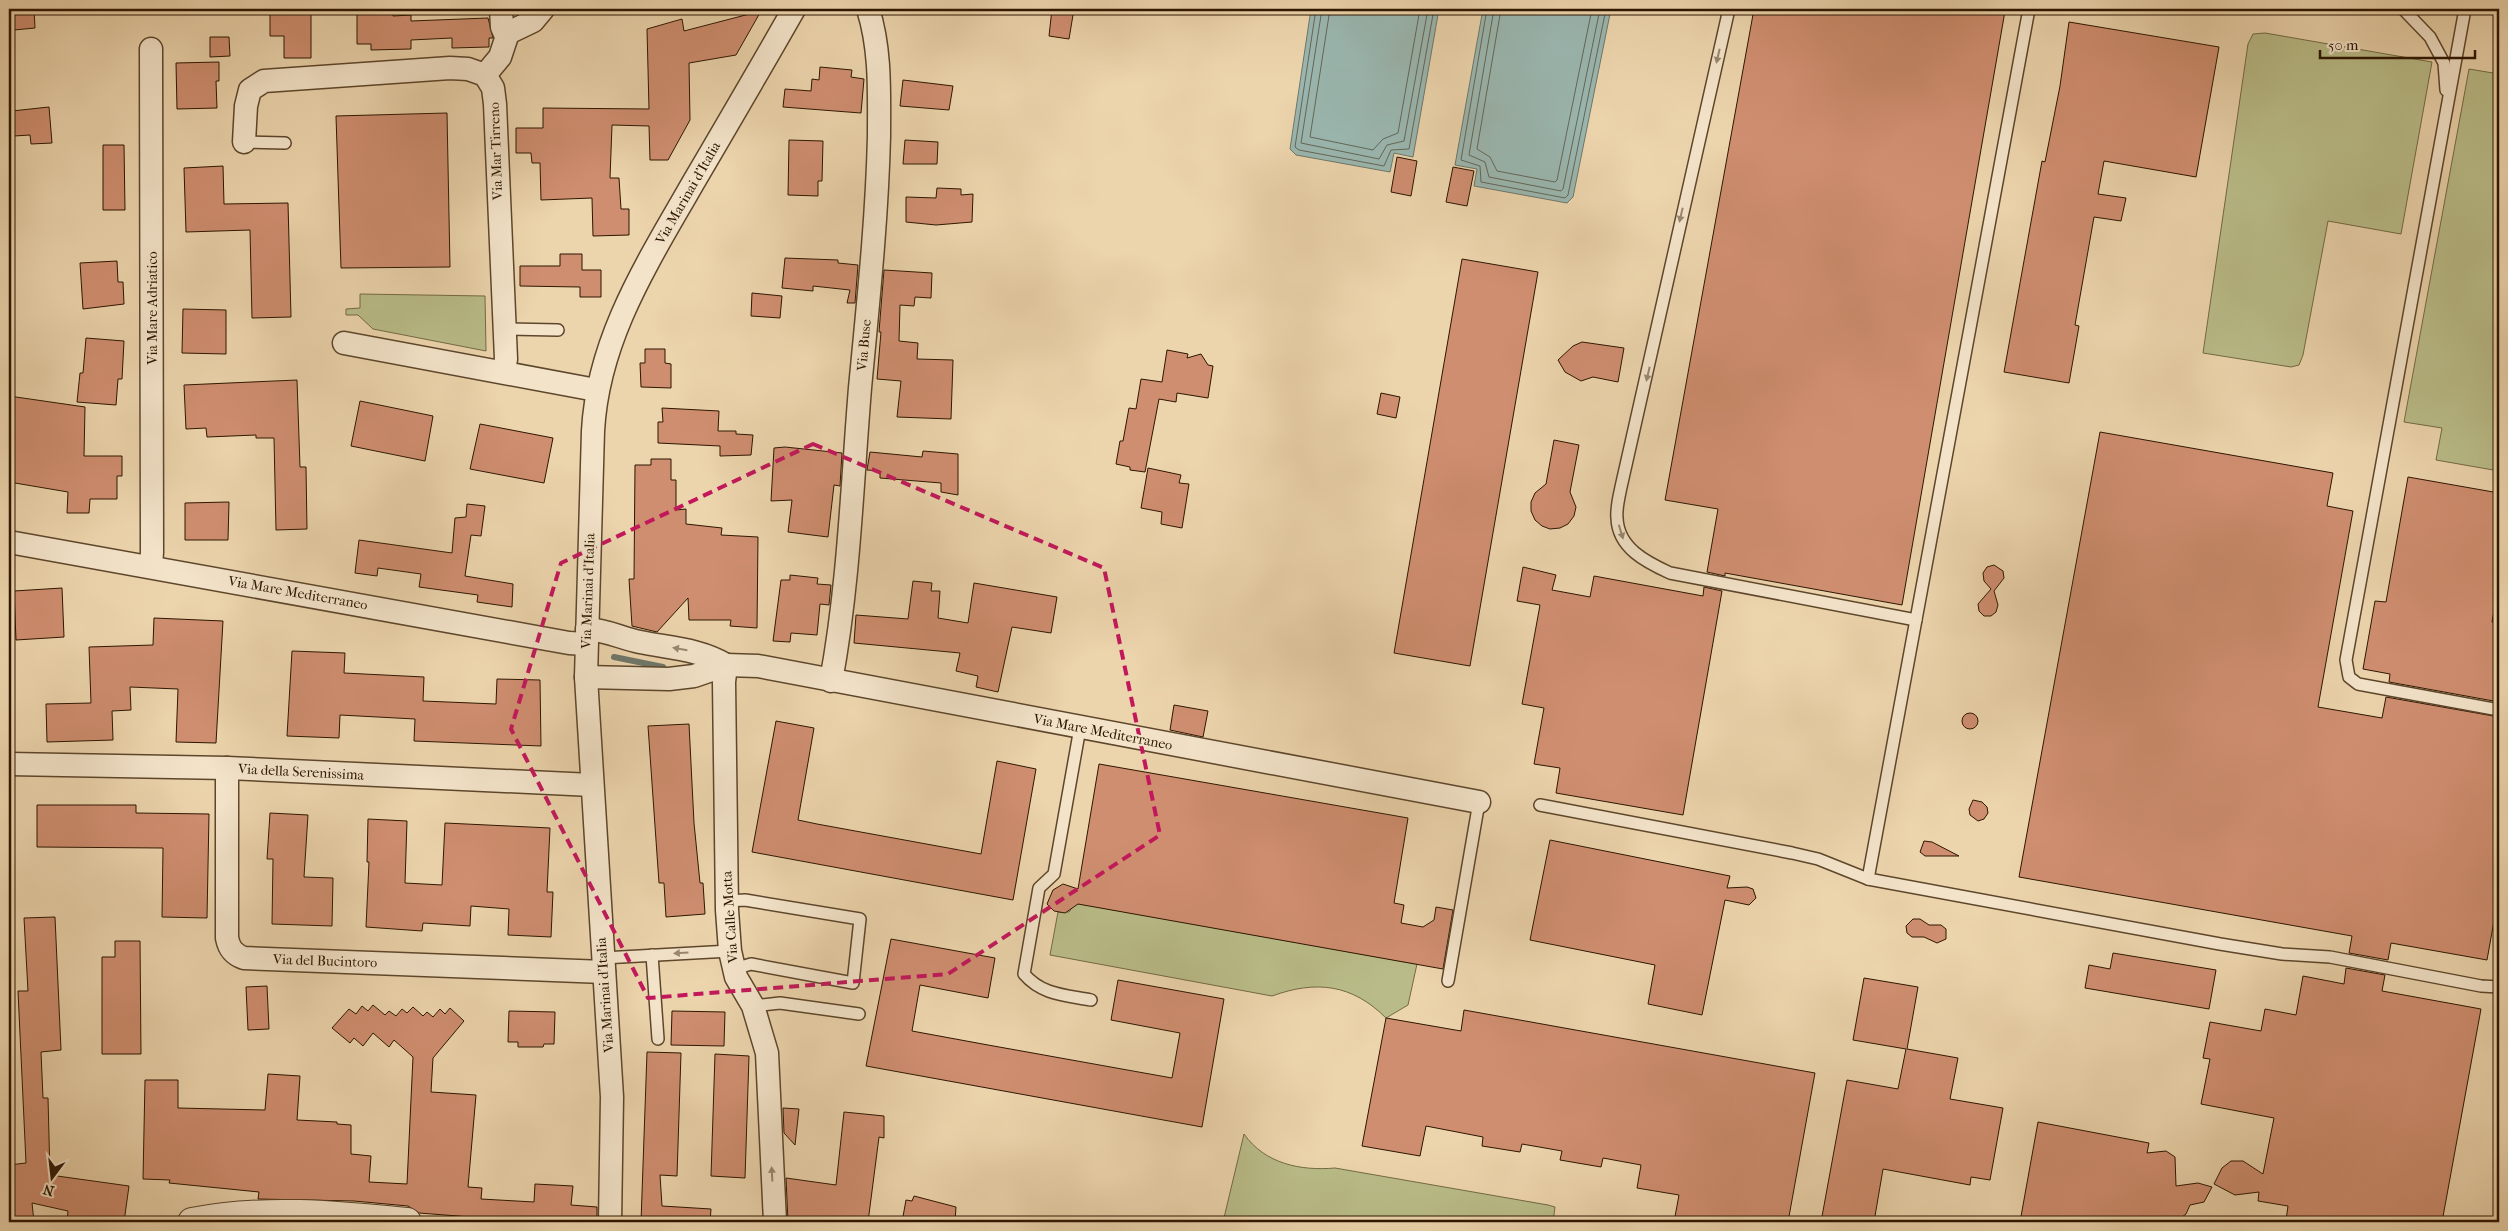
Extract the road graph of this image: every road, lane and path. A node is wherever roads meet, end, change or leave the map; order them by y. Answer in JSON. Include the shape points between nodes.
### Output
{"nodes":[{"id":1,"x":502,"y":9,"type":"edge"},
{"id":2,"x":543,"y":9,"type":"edge"},
{"id":3,"x":794,"y":9,"type":"edge"},
{"id":4,"x":868,"y":9,"type":"edge"},
{"id":5,"x":1729,"y":9,"type":"edge"},
{"id":6,"x":2029,"y":9,"type":"edge"},
{"id":7,"x":2403,"y":9,"type":"edge"},
{"id":8,"x":2465,"y":9,"type":"edge"},
{"id":9,"x":506,"y":36,"type":"junction"},
{"id":10,"x":151,"y":49,"type":"dead end"},
{"id":11,"x":485,"y":75,"type":"junction"},
{"id":12,"x":2448,"y":103,"type":"junction"},
{"id":13,"x":244,"y":142,"type":"joint"},
{"id":14,"x":285,"y":143,"type":"dead end"},
{"id":15,"x":504,"y":329,"type":"junction"},
{"id":16,"x":558,"y":330,"type":"dead end"},
{"id":17,"x":344,"y":343,"type":"dead end"},
{"id":18,"x":504,"y":371,"type":"junction"},
{"id":19,"x":596,"y":390,"type":"junction"},
{"id":20,"x":9,"y":542,"type":"edge"},
{"id":21,"x":150,"y":566,"type":"junction"},
{"id":22,"x":1916,"y":620,"type":"junction"},
{"id":23,"x":587,"y":636,"type":"junction"},
{"id":24,"x":726,"y":665,"type":"junction"},
{"id":25,"x":586,"y":677,"type":"junction"},
{"id":26,"x":831,"y":681,"type":"junction"},
{"id":27,"x":2499,"y":710,"type":"edge"},
{"id":28,"x":1080,"y":728,"type":"junction"},
{"id":29,"x":9,"y":764,"type":"edge"},
{"id":30,"x":227,"y":768,"type":"junction"},
{"id":31,"x":592,"y":785,"type":"junction"},
{"id":32,"x":1479,"y":802,"type":"joint"},
{"id":33,"x":1540,"y":805,"type":"dead end"},
{"id":34,"x":1868,"y":880,"type":"junction"},
{"id":35,"x":727,"y":901,"type":"junction"},
{"id":36,"x":652,"y":955,"type":"junction"},
{"id":37,"x":732,"y":960,"type":"junction"},
{"id":38,"x":603,"y":965,"type":"junction"},
{"id":39,"x":1448,"y":981,"type":"dead end"},
{"id":40,"x":2499,"y":986,"type":"edge"},
{"id":41,"x":1091,"y":1000,"type":"dead end"},
{"id":42,"x":753,"y":1006,"type":"junction"},
{"id":43,"x":859,"y":1014,"type":"dead end"},
{"id":44,"x":658,"y":1039,"type":"dead end"},
{"id":45,"x":192,"y":1222,"type":"edge"},
{"id":46,"x":407,"y":1222,"type":"edge"},
{"id":47,"x":610,"y":1222,"type":"edge"},
{"id":48,"x":775,"y":1222,"type":"edge"}],
"edges":[{"from":1,"to":9,"type":"street","via":[[502,27]]},
{"from":2,"to":9,"type":"street","via":[[533,21]]},
{"from":3,"to":19,"type":"street","name":"Via Marinai d'Italia","via":[[662,237],[626,306],[612,335]]},
{"from":4,"to":26,"type":"street","name":"Via Buse","via":[[878,65],[878,198],[846,575]]},
{"from":5,"to":22,"type":"lane","one_way":true,"via":[[1621,487],[1617,519],[1624,543],[1644,562],[1670,573]]},
{"from":6,"to":22,"type":"lane"},
{"from":7,"to":12,"type":"lane","via":[[2430,37],[2444,63]]},
{"from":8,"to":12,"type":"lane"},
{"from":9,"to":11,"type":"street","via":[[500,57]]},
{"from":10,"to":21,"type":"street","name":"Via Mare Adriatico"},
{"from":11,"to":13,"type":"street","via":[[468,69],[450,68],[264,81],[250,90]]},
{"from":11,"to":15,"type":"street","name":"Via Mar Tirreno","via":[[493,88],[495,104]]},
{"from":12,"to":27,"type":"lane","via":[[2346,660],[2349,677],[2358,684]]},
{"from":13,"to":14,"type":"lane"},
{"from":15,"to":16,"type":"lane"},
{"from":15,"to":18,"type":"street","name":"Via Mar Tirreno"},
{"from":17,"to":18,"type":"street"},
{"from":18,"to":19,"type":"street"},
{"from":19,"to":23,"type":"street","name":"Via Marinai d'Italia","via":[[592,430]]},
{"from":20,"to":21,"type":"street","name":"Via Mare Mediterraneo"},
{"from":21,"to":23,"type":"street","name":"Via Mare Mediterraneo","via":[[569,643]]},
{"from":22,"to":34,"type":"lane"},
{"from":24,"to":23,"type":"street","name":"Via Mare Mediterraneo","one_way":true,"via":[[697,652],[638,642],[602,629]]},
{"from":23,"to":25,"type":"street","name":"Via Marinai d'Italia"},
{"from":24,"to":25,"type":"street","name":"Via Mare Mediterraneo","via":[[694,676],[669,679]]},
{"from":24,"to":26,"type":"street","name":"Via Mare Mediterraneo","via":[[758,666]]},
{"from":24,"to":35,"type":"street","name":"Via Calle Motta"},
{"from":25,"to":31,"type":"street","name":"Via Marinai d'Italia"},
{"from":26,"to":28,"type":"street","name":"Via Mare Mediterraneo"},
{"from":28,"to":32,"type":"street","name":"Via Mare Mediterraneo"},
{"from":28,"to":41,"type":"lane","via":[[1054,874],[1039,888],[1024,974],[1034,986],[1055,994]]},
{"from":29,"to":30,"type":"street","name":"Via della Serenissima"},
{"from":30,"to":31,"type":"street","name":"Via della Serenissima"},
{"from":30,"to":38,"type":"street","name":"Via del Bucintoro","via":[[227,938],[237,956]]},
{"from":31,"to":38,"type":"street","name":"Via Marinai d'Italia"},
{"from":32,"to":39,"type":"lane"},
{"from":33,"to":34,"type":"lane","via":[[1792,853],[1818,859]]},
{"from":34,"to":40,"type":"lane","via":[[2220,944],[2330,958],[2481,986]]},
{"from":35,"to":37,"type":"street","name":"Via Calle Motta"},
{"from":35,"to":37,"type":"lane","via":[[745,900],[860,919],[853,983]]},
{"from":37,"to":36,"type":"lane","one_way":true},
{"from":36,"to":38,"type":"lane"},
{"from":36,"to":44,"type":"lane"},
{"from":37,"to":42,"type":"street","name":"Via Calle Motta","via":[[736,977]]},
{"from":38,"to":47,"type":"street","name":"Via Marinai d'Italia","via":[[612,1097]]},
{"from":42,"to":43,"type":"lane","via":[[780,1003]]},
{"from":48,"to":42,"type":"street","name":"Via Calle Motta","one_way":true,"via":[[767,1053]]},
{"from":45,"to":46,"type":"street","via":[[273,1213]]}]}
